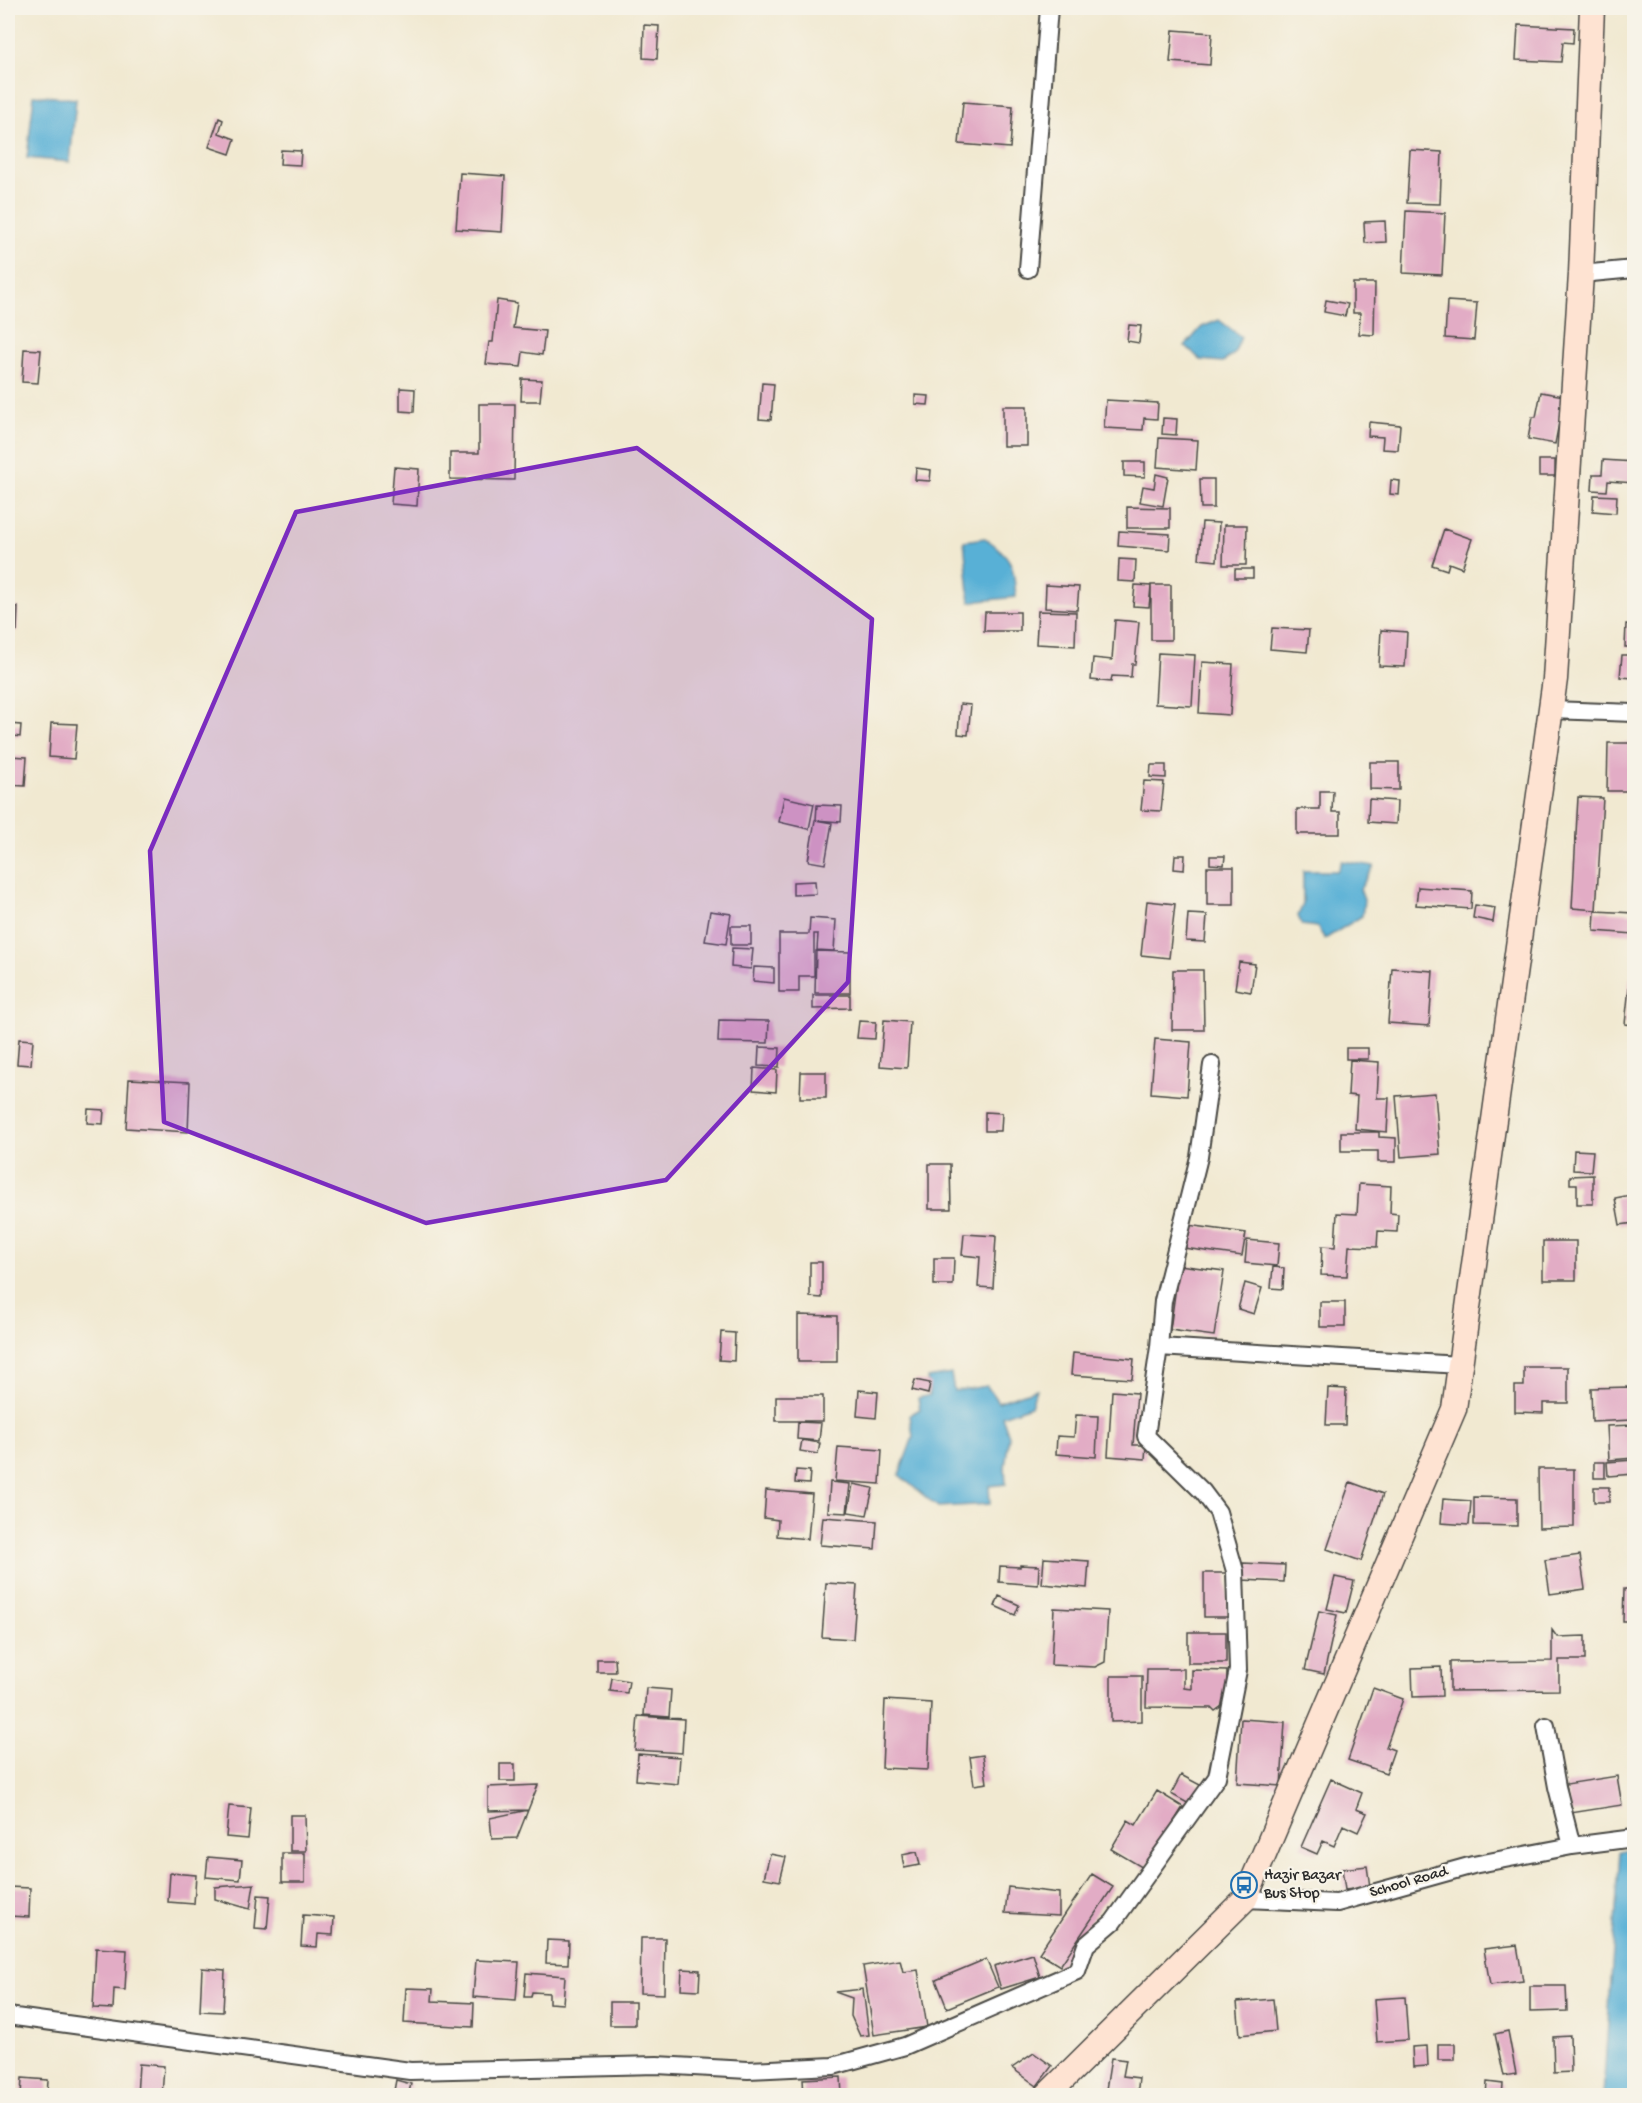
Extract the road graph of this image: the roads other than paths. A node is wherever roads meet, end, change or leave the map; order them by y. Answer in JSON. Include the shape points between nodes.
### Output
{"nodes":[{"id":1,"x":1049,"y":8,"type":"edge"},
{"id":2,"x":1592,"y":8,"type":"edge"},
{"id":3,"x":1028,"y":269,"type":"dead end"},
{"id":4,"x":1635,"y":269,"type":"edge"},
{"id":5,"x":1581,"y":274,"type":"junction"},
{"id":6,"x":1551,"y":710,"type":"junction"},
{"id":7,"x":1635,"y":713,"type":"edge"},
{"id":8,"x":1212,"y":1065,"type":"dead end"},
{"id":9,"x":1160,"y":1347,"type":"junction"},
{"id":10,"x":1460,"y":1365,"type":"junction"},
{"id":11,"x":1546,"y":1726,"type":"dead end"},
{"id":12,"x":1635,"y":1838,"type":"edge"},
{"id":13,"x":1572,"y":1846,"type":"junction"},
{"id":14,"x":1245,"y":1899,"type":"junction"},
{"id":15,"x":8,"y":2016,"type":"edge"},
{"id":16,"x":1046,"y":2096,"type":"edge"}],
"edges":[{"from":1,"to":3,"type":"street"},
{"from":2,"to":5,"type":"main road"},
{"from":4,"to":5,"type":"street"},
{"from":5,"to":6,"type":"main road"},
{"from":6,"to":7,"type":"street"},
{"from":6,"to":10,"type":"main road"},
{"from":8,"to":9,"type":"street","via":[[1199,1157],[1163,1301]]},
{"from":9,"to":10,"type":"street"},
{"from":9,"to":15,"type":"street","via":[[1146,1436],[1218,1512],[1235,1571],[1238,1670],[1216,1777],[1113,1922],[1086,1945],[1077,1971],[905,2046],[833,2066],[780,2069],[657,2065],[410,2071]]},
{"from":10,"to":14,"type":"main road","via":[[1454,1409]]},
{"from":11,"to":13,"type":"street"},
{"from":12,"to":13,"type":"street","name":"School Road"},
{"from":13,"to":14,"type":"street","name":"School Road","via":[[1473,1865],[1337,1903]]},
{"from":14,"to":16,"type":"main road"}]}
